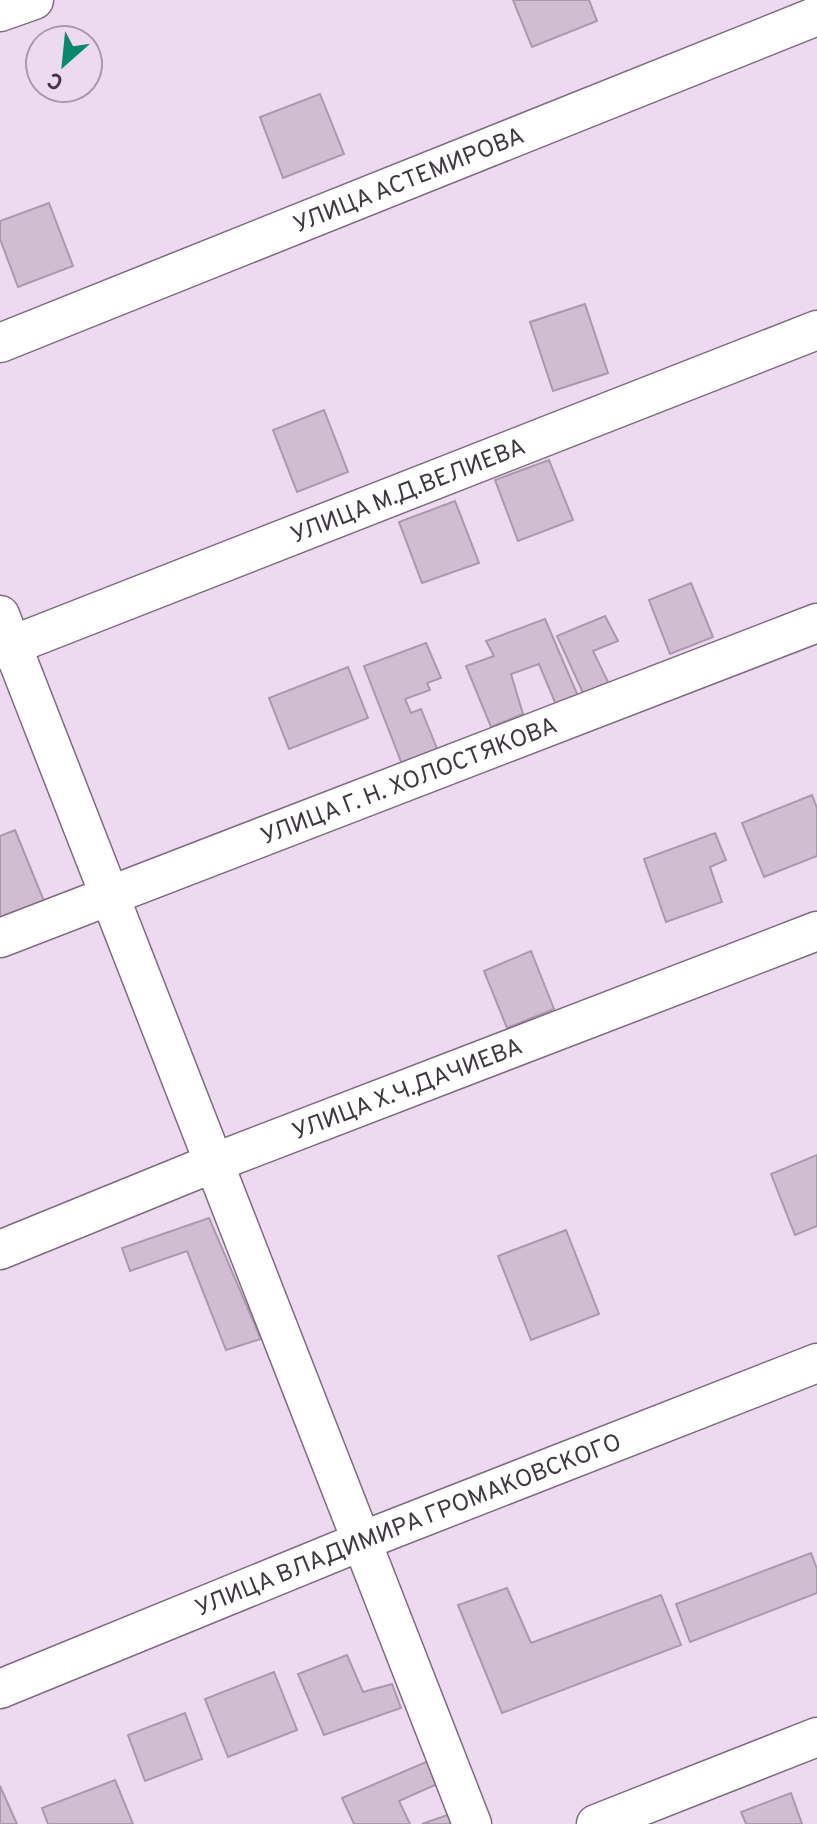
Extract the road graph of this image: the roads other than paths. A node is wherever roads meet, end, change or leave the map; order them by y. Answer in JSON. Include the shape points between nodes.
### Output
{"nodes":[{"id":1,"x":34,"y":0,"type":"edge"},
{"id":2,"x":0,"y":12,"type":"edge"},
{"id":3,"x":817,"y":16,"type":"edge"},
{"id":4,"x":817,"y":330,"type":"edge"},
{"id":5,"x":0,"y":343,"type":"edge"},
{"id":6,"x":817,"y":623,"type":"edge"},
{"id":7,"x":4,"y":637,"type":"edge"},
{"id":8,"x":110,"y":894,"type":"junction"},
{"id":9,"x":817,"y":931,"type":"edge"},
{"id":10,"x":0,"y":938,"type":"edge"},
{"id":11,"x":216,"y":1162,"type":"junction"},
{"id":12,"x":0,"y":1250,"type":"edge"},
{"id":13,"x":817,"y":1363,"type":"edge"},
{"id":14,"x":362,"y":1541,"type":"junction"},
{"id":15,"x":0,"y":1689,"type":"edge"},
{"id":16,"x":817,"y":1737,"type":"edge"},
{"id":17,"x":472,"y":1824,"type":"edge"},
{"id":18,"x":596,"y":1824,"type":"edge"}],
"edges":[{"from":1,"to":2,"type":"street"},
{"from":3,"to":5,"type":"street","name":"УЛИЦА АСТЕМИРОВА"},
{"from":4,"to":7,"type":"street","name":"УЛИЦА М.Д.ВЕЛИЕВА"},
{"from":6,"to":8,"type":"street","name":"УЛИЦА Г. Н. ХОЛОСТЯКОВА"},
{"from":7,"to":8,"type":"street"},
{"from":8,"to":10,"type":"street","name":"УЛИЦА Г. Н. ХОЛОСТЯКОВА"},
{"from":8,"to":11,"type":"street"},
{"from":9,"to":11,"type":"street","name":"УЛИЦА Х.Ч.ДАЧИЕВА"},
{"from":11,"to":12,"type":"street","name":"УЛИЦА Х.Ч.ДАЧИЕВА"},
{"from":11,"to":14,"type":"street"},
{"from":13,"to":14,"type":"street","name":"УЛИЦА ВЛАДИМИРА ГРОМАКОВСКОГО"},
{"from":14,"to":15,"type":"street","name":"УЛИЦА ВЛАДИМИРА ГРОМАКОВСКОГО"},
{"from":14,"to":17,"type":"street"},
{"from":16,"to":18,"type":"street"}]}
